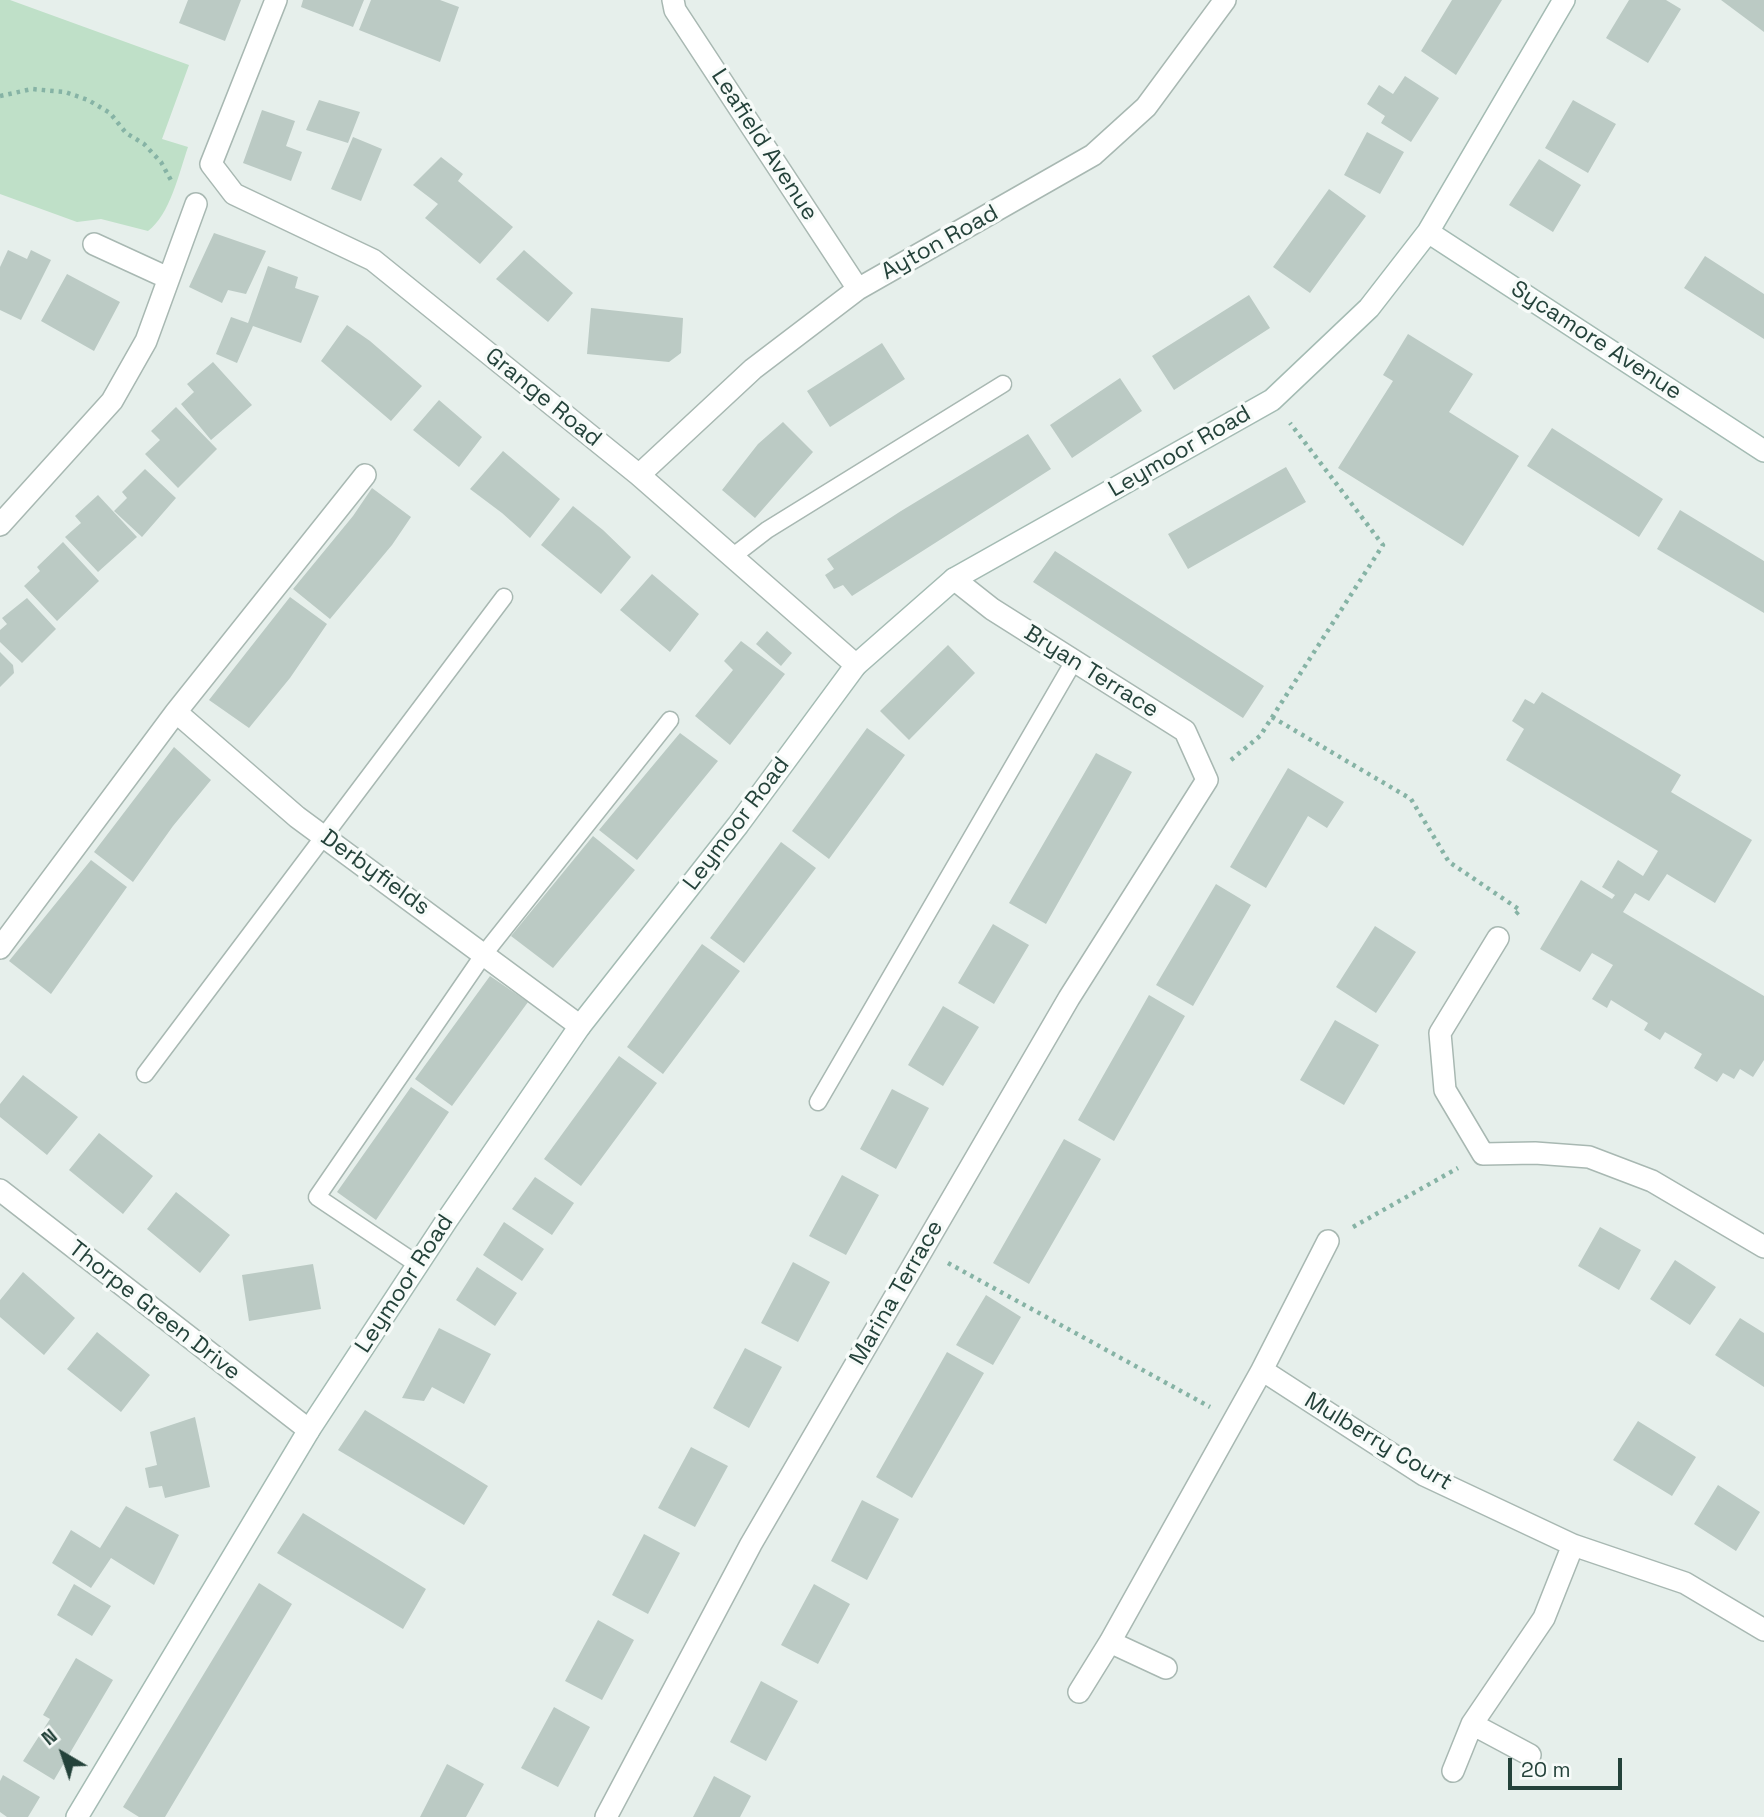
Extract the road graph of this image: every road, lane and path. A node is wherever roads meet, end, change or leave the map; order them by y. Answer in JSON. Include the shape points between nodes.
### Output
{"nodes":[{"id":1,"x":276,"y":0,"type":"edge"},
{"id":2,"x":673,"y":0,"type":"edge"},
{"id":3,"x":1225,"y":0,"type":"edge"},
{"id":4,"x":1564,"y":0,"type":"edge"},
{"id":5,"x":0,"y":96,"type":"edge"},
{"id":6,"x":181,"y":187,"type":"dead end"},
{"id":7,"x":196,"y":204,"type":"dead end"},
{"id":8,"x":1428,"y":232,"type":"junction"},
{"id":9,"x":94,"y":244,"type":"dead end"},
{"id":10,"x":168,"y":278,"type":"junction"},
{"id":11,"x":858,"y":289,"type":"junction"},
{"id":12,"x":1003,"y":384,"type":"dead end"},
{"id":13,"x":1272,"y":400,"type":"junction"},
{"id":14,"x":1764,"y":451,"type":"edge"},
{"id":15,"x":365,"y":475,"type":"dead end"},
{"id":16,"x":639,"y":475,"type":"junction"},
{"id":17,"x":0,"y":525,"type":"edge"},
{"id":18,"x":732,"y":557,"type":"junction"},
{"id":19,"x":954,"y":579,"type":"junction"},
{"id":20,"x":504,"y":597,"type":"dead end"},
{"id":21,"x":1074,"y":661,"type":"junction"},
{"id":22,"x":856,"y":665,"type":"junction"},
{"id":23,"x":176,"y":712,"type":"junction"},
{"id":24,"x":1272,"y":717,"type":"junction"},
{"id":25,"x":670,"y":720,"type":"dead end"},
{"id":26,"x":1207,"y":780,"type":"junction"},
{"id":27,"x":324,"y":836,"type":"junction"},
{"id":28,"x":1498,"y":938,"type":"joint"},
{"id":29,"x":0,"y":948,"type":"edge"},
{"id":30,"x":484,"y":954,"type":"junction"},
{"id":31,"x":580,"y":1026,"type":"junction"},
{"id":32,"x":145,"y":1074,"type":"dead end"},
{"id":33,"x":818,"y":1102,"type":"dead end"},
{"id":34,"x":1483,"y":1154,"type":"junction"},
{"id":35,"x":0,"y":1190,"type":"edge"},
{"id":36,"x":1328,"y":1241,"type":"joint"},
{"id":37,"x":1764,"y":1247,"type":"edge"},
{"id":38,"x":922,"y":1249,"type":"junction"},
{"id":39,"x":418,"y":1264,"type":"junction"},
{"id":40,"x":1262,"y":1370,"type":"junction"},
{"id":41,"x":1234,"y":1420,"type":"junction"},
{"id":42,"x":309,"y":1430,"type":"junction"},
{"id":43,"x":1573,"y":1545,"type":"junction"},
{"id":44,"x":1764,"y":1630,"type":"edge"},
{"id":45,"x":1110,"y":1642,"type":"junction"},
{"id":46,"x":1166,"y":1668,"type":"dead end"},
{"id":47,"x":1079,"y":1692,"type":"dead end"},
{"id":48,"x":1472,"y":1724,"type":"junction"},
{"id":49,"x":1530,"y":1755,"type":"dead end"},
{"id":50,"x":1453,"y":1772,"type":"dead end"},
{"id":51,"x":77,"y":1817,"type":"edge"},
{"id":52,"x":606,"y":1817,"type":"edge"}],
"edges":[{"from":1,"to":16,"type":"street","name":"Grange Road","via":[[211,164],[234,194],[373,260]]},
{"from":2,"to":11,"type":"street","name":"Leafield Avenue","via":[[674,10]]},
{"from":3,"to":11,"type":"street","name":"Ayton Road","via":[[1146,107],[1093,155]]},
{"from":4,"to":8,"type":"street","name":"Leymoor Road"},
{"from":5,"to":6,"type":"path","via":[[32,89],[89,100],[144,144],[161,162],[172,184]]},
{"from":7,"to":10,"type":"street"},
{"from":8,"to":13,"type":"street","name":"Leymoor Road","via":[[1369,308]]},
{"from":8,"to":14,"type":"street","name":"Sycamore Avenue"},
{"from":9,"to":10,"type":"street"},
{"from":10,"to":17,"type":"street","via":[[146,341],[112,401]]},
{"from":11,"to":16,"type":"street","name":"Ayton Road","via":[[753,369]]},
{"from":12,"to":18,"type":"lane","via":[[766,530]]},
{"from":13,"to":19,"type":"street","name":"Leymoor Road"},
{"from":13,"to":24,"type":"path","via":[[1383,545]]},
{"from":15,"to":23,"type":"street"},
{"from":16,"to":18,"type":"street","name":"Grange Road"},
{"from":18,"to":22,"type":"street","name":"Grange Road"},
{"from":19,"to":21,"type":"street","name":"Bryan Terrace"},
{"from":19,"to":22,"type":"street","name":"Leymoor Road"},
{"from":20,"to":27,"type":"lane"},
{"from":21,"to":26,"type":"street","name":"Bryan Terrace","via":[[1185,731]]},
{"from":21,"to":33,"type":"lane"},
{"from":22,"to":31,"type":"street","name":"Leymoor Road"},
{"from":23,"to":27,"type":"street","name":"Derbyfields"},
{"from":23,"to":29,"type":"street"},
{"from":24,"to":26,"type":"path","via":[[1260,736]]},
{"from":24,"to":28,"type":"path","via":[[1411,799],[1449,862],[1520,910]]},
{"from":25,"to":30,"type":"lane"},
{"from":26,"to":38,"type":"street","name":"Marina Terrace","via":[[1069,998]]},
{"from":27,"to":30,"type":"street","name":"Derbyfields"},
{"from":27,"to":32,"type":"lane"},
{"from":28,"to":34,"type":"street","via":[[1440,1033],[1446,1090]]},
{"from":30,"to":31,"type":"street","name":"Derbyfields"},
{"from":30,"to":39,"type":"lane","via":[[317,1197]]},
{"from":31,"to":39,"type":"street","name":"Leymoor Road"},
{"from":34,"to":36,"type":"path"},
{"from":34,"to":37,"type":"street","via":[[1589,1157],[1652,1181]]},
{"from":35,"to":42,"type":"street","name":"Thorpe Green Drive"},
{"from":36,"to":40,"type":"street"},
{"from":38,"to":41,"type":"path"},
{"from":38,"to":52,"type":"street","name":"Marina Terrace","via":[[751,1544]]},
{"from":39,"to":42,"type":"street","name":"Leymoor Road"},
{"from":40,"to":41,"type":"street"},
{"from":40,"to":43,"type":"street","name":"Mulberry Court","via":[[1424,1475]]},
{"from":41,"to":45,"type":"street"},
{"from":42,"to":51,"type":"street","name":"Leymoor Road"},
{"from":43,"to":44,"type":"street","name":"Mulberry Court","via":[[1685,1583]]},
{"from":43,"to":48,"type":"street","via":[[1544,1618]]},
{"from":45,"to":46,"type":"street"},
{"from":45,"to":47,"type":"street"},
{"from":48,"to":49,"type":"street"},
{"from":48,"to":50,"type":"street"}]}
